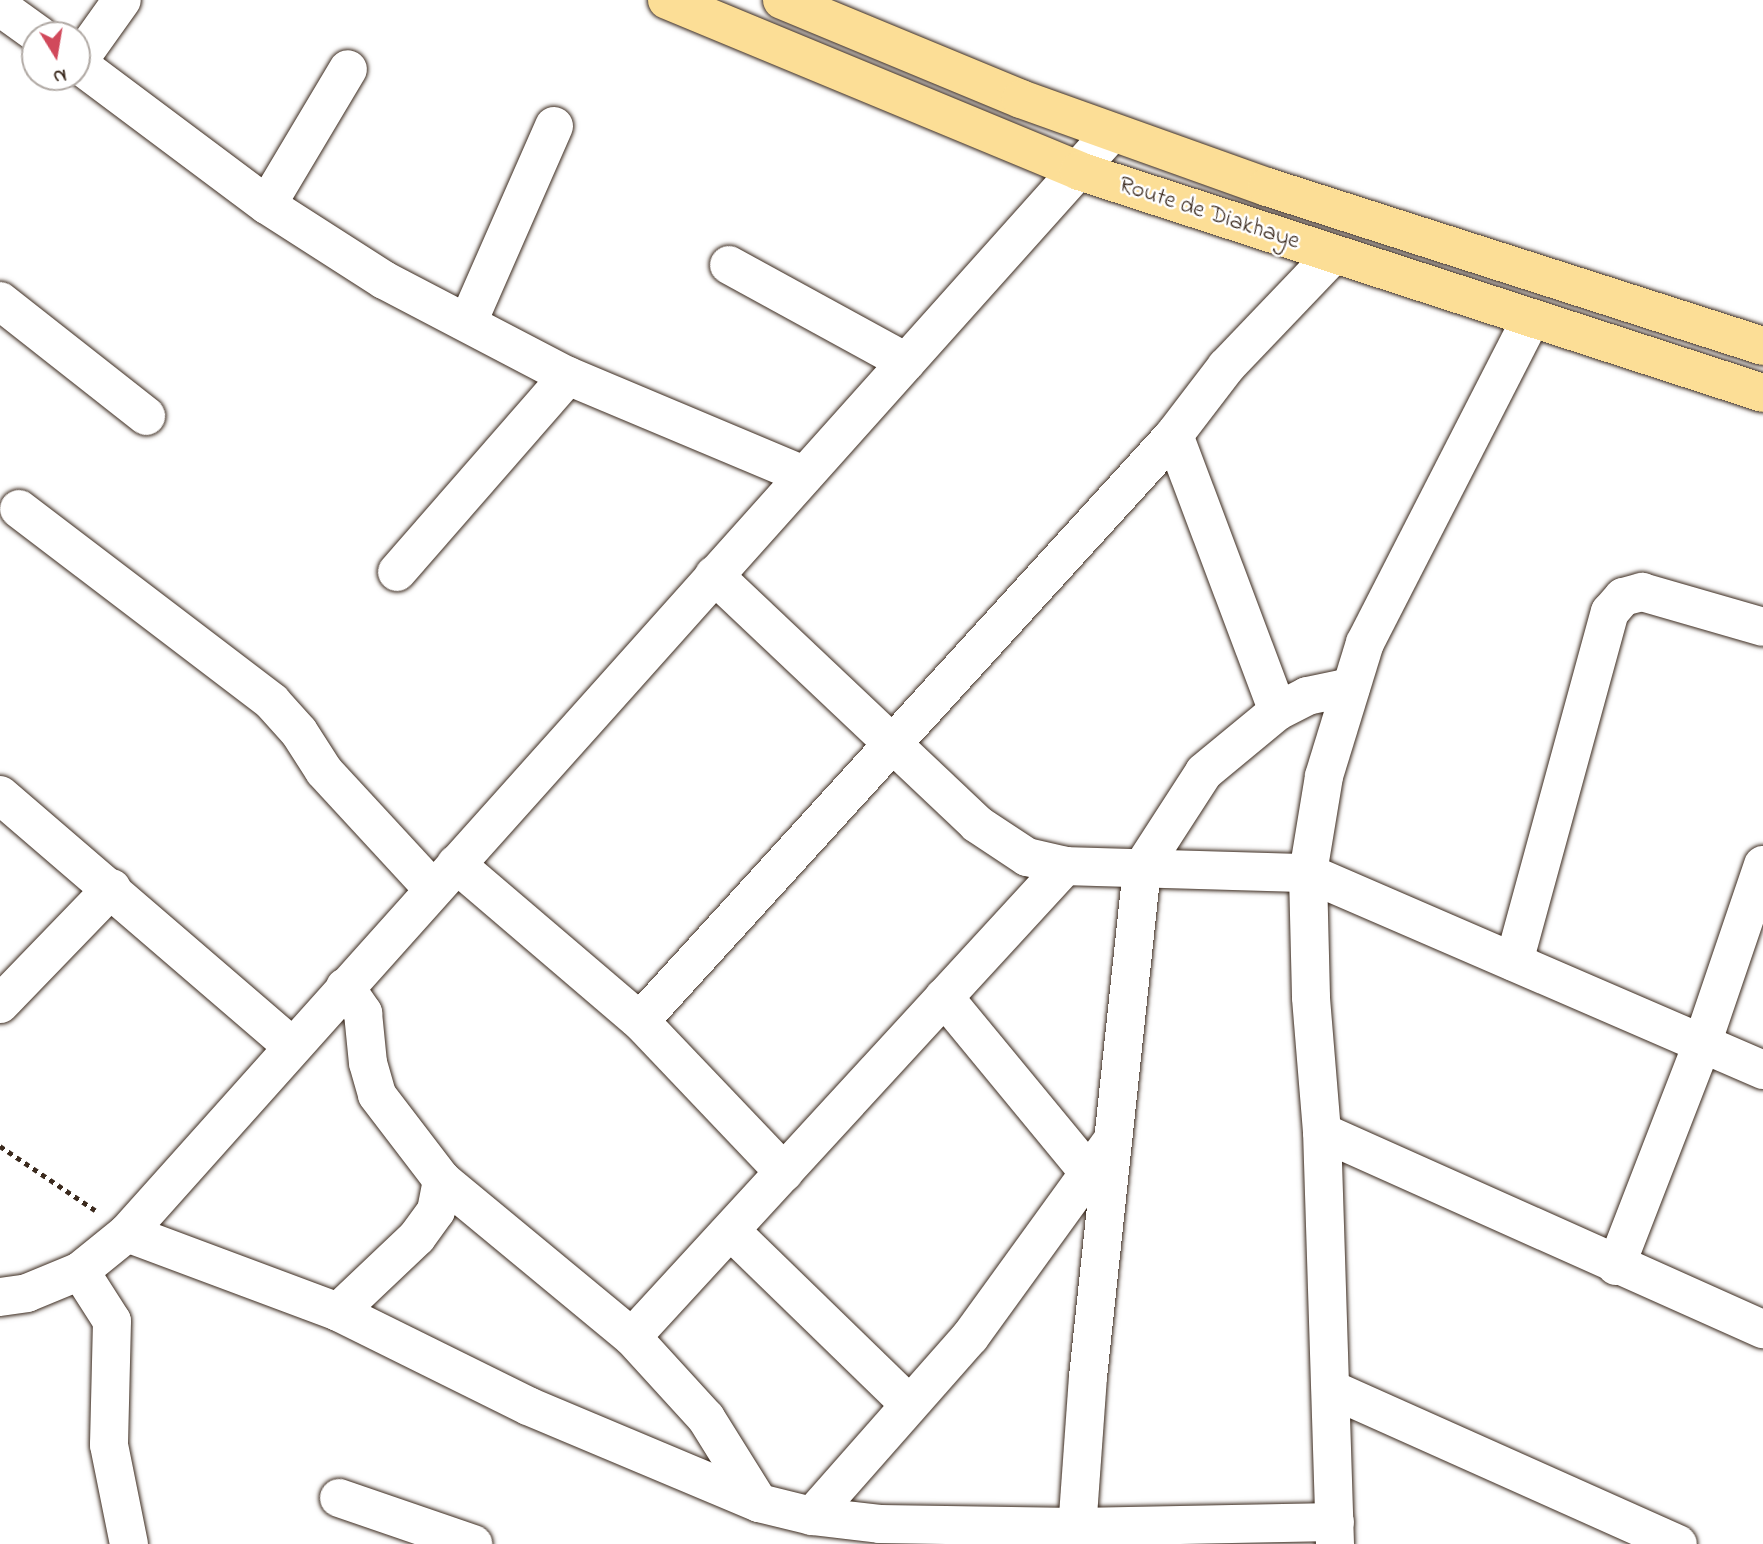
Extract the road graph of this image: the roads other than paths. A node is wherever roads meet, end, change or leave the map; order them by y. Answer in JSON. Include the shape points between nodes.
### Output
{"nodes":[{"id":1,"x":122,"y":0,"type":"edge"},
{"id":2,"x":667,"y":0,"type":"edge"},
{"id":3,"x":782,"y":0,"type":"edge"},
{"id":4,"x":0,"y":7,"type":"edge"},
{"id":5,"x":21,"y":22,"type":"edge"},
{"id":6,"x":91,"y":43,"type":"edge"},
{"id":7,"x":348,"y":69,"type":"dead end"},
{"id":8,"x":91,"y":73,"type":"edge"},
{"id":9,"x":554,"y":126,"type":"dead end"},
{"id":10,"x":1112,"y":132,"type":"junction"},
{"id":11,"x":1079,"y":171,"type":"junction"},
{"id":12,"x":267,"y":205,"type":"junction"},
{"id":13,"x":1333,"y":255,"type":"junction"},
{"id":14,"x":729,"y":265,"type":"dead end"},
{"id":15,"x":0,"y":301,"type":"edge"},
{"id":16,"x":1530,"y":320,"type":"junction"},
{"id":17,"x":468,"y":322,"type":"junction"},
{"id":18,"x":1763,"y":346,"type":"edge"},
{"id":19,"x":906,"y":362,"type":"junction"},
{"id":20,"x":568,"y":376,"type":"junction"},
{"id":21,"x":1763,"y":393,"type":"edge"},
{"id":22,"x":146,"y":416,"type":"dead end"},
{"id":23,"x":1174,"y":435,"type":"junction"},
{"id":24,"x":804,"y":475,"type":"junction"},
{"id":25,"x":19,"y":509,"type":"dead end"},
{"id":26,"x":397,"y":572,"type":"dead end"},
{"id":27,"x":714,"y":575,"type":"junction"},
{"id":28,"x":1763,"y":627,"type":"edge"},
{"id":29,"x":1351,"y":687,"type":"junction"},
{"id":30,"x":1278,"y":711,"type":"junction"},
{"id":31,"x":889,"y":745,"type":"junction"},
{"id":32,"x":0,"y":795,"type":"edge"},
{"id":33,"x":1763,"y":865,"type":"edge"},
{"id":34,"x":1065,"y":866,"type":"junction"},
{"id":35,"x":1142,"y":869,"type":"junction"},
{"id":36,"x":1308,"y":873,"type":"junction"},
{"id":37,"x":444,"y":877,"type":"junction"},
{"id":38,"x":113,"y":888,"type":"junction"},
{"id":39,"x":1514,"y":962,"type":"junction"},
{"id":40,"x":345,"y":987,"type":"junction"},
{"id":41,"x":944,"y":998,"type":"junction"},
{"id":42,"x":0,"y":1004,"type":"edge"},
{"id":43,"x":640,"y":1021,"type":"junction"},
{"id":44,"x":1702,"y":1044,"type":"junction"},
{"id":45,"x":292,"y":1046,"type":"junction"},
{"id":46,"x":1763,"y":1070,"type":"edge"},
{"id":47,"x":1322,"y":1132,"type":"junction"},
{"id":48,"x":1114,"y":1139,"type":"junction"},
{"id":49,"x":784,"y":1172,"type":"junction"},
{"id":50,"x":1089,"y":1173,"type":"junction"},
{"id":51,"x":442,"y":1180,"type":"junction"},
{"id":52,"x":731,"y":1231,"type":"junction"},
{"id":53,"x":127,"y":1233,"type":"junction"},
{"id":54,"x":1616,"y":1266,"type":"junction"},
{"id":55,"x":80,"y":1271,"type":"junction"},
{"id":56,"x":0,"y":1297,"type":"edge"},
{"id":57,"x":338,"y":1312,"type":"junction"},
{"id":58,"x":1763,"y":1329,"type":"edge"},
{"id":59,"x":632,"y":1337,"type":"junction"},
{"id":60,"x":1331,"y":1389,"type":"junction"},
{"id":61,"x":909,"y":1404,"type":"junction"},
{"id":62,"x":339,"y":1498,"type":"dead end"},
{"id":63,"x":759,"y":1503,"type":"junction"},
{"id":64,"x":812,"y":1516,"type":"junction"},
{"id":65,"x":1335,"y":1533,"type":"edge"},
{"id":66,"x":880,"y":1534,"type":"edge"},
{"id":67,"x":1077,"y":1536,"type":"edge"},
{"id":68,"x":129,"y":1544,"type":"edge"},
{"id":69,"x":473,"y":1544,"type":"edge"},
{"id":70,"x":1678,"y":1544,"type":"edge"}],
"edges":[{"from":1,"to":6,"type":"street"},
{"from":2,"to":11,"type":"main road","name":"Route de Diakhaye"},
{"from":3,"to":10,"type":"main road","name":"Route de Diakhaye"},
{"from":4,"to":5,"type":"street"},
{"from":7,"to":12,"type":"street"},
{"from":8,"to":12,"type":"street"},
{"from":9,"to":17,"type":"street"},
{"from":10,"to":11,"type":"street"},
{"from":10,"to":18,"type":"main road","name":"Route de Diakhaye","via":[[1266,187]]},
{"from":11,"to":13,"type":"main road","name":"Route de Diakhaye"},
{"from":11,"to":19,"type":"street"},
{"from":12,"to":17,"type":"street","via":[[384,280]]},
{"from":13,"to":16,"type":"main road","name":"Route de Diakhaye"},
{"from":13,"to":23,"type":"street","via":[[1226,367]]},
{"from":14,"to":19,"type":"street"},
{"from":15,"to":22,"type":"street"},
{"from":16,"to":21,"type":"main road","name":"Route de Diakhaye"},
{"from":16,"to":29,"type":"street","via":[[1365,643]]},
{"from":17,"to":20,"type":"street"},
{"from":19,"to":24,"type":"street"},
{"from":20,"to":24,"type":"street"},
{"from":20,"to":26,"type":"street"},
{"from":23,"to":30,"type":"street"},
{"from":23,"to":31,"type":"street"},
{"from":24,"to":27,"type":"street"},
{"from":25,"to":37,"type":"street","via":[[272,702],[299,732],[324,771]]},
{"from":27,"to":31,"type":"street"},
{"from":27,"to":37,"type":"street"},
{"from":28,"to":39,"type":"street","via":[[1642,592],[1623,597],[1610,612]]},
{"from":29,"to":30,"type":"street","via":[[1307,696]]},
{"from":29,"to":36,"type":"street","via":[[1324,776]]},
{"from":30,"to":35,"type":"street","via":[[1204,772]]},
{"from":31,"to":34,"type":"street","via":[[976,824],[1027,857]]},
{"from":31,"to":43,"type":"street"},
{"from":32,"to":38,"type":"street"},
{"from":33,"to":44,"type":"street"},
{"from":34,"to":35,"type":"street"},
{"from":34,"to":41,"type":"street"},
{"from":35,"to":36,"type":"street"},
{"from":35,"to":48,"type":"street"},
{"from":36,"to":39,"type":"street"},
{"from":36,"to":47,"type":"street","via":[[1311,997]]},
{"from":37,"to":40,"type":"street"},
{"from":37,"to":43,"type":"street"},
{"from":38,"to":42,"type":"street"},
{"from":38,"to":45,"type":"street"},
{"from":39,"to":44,"type":"street"},
{"from":40,"to":45,"type":"street"},
{"from":40,"to":51,"type":"street","via":[[363,1013],[377,1095]]},
{"from":41,"to":49,"type":"street"},
{"from":41,"to":50,"type":"street"},
{"from":43,"to":49,"type":"street"},
{"from":44,"to":46,"type":"street"},
{"from":44,"to":54,"type":"street"},
{"from":45,"to":53,"type":"street"},
{"from":47,"to":54,"type":"street"},
{"from":47,"to":60,"type":"street"},
{"from":48,"to":50,"type":"street"},
{"from":48,"to":67,"type":"street"},
{"from":49,"to":52,"type":"street"},
{"from":50,"to":61,"type":"street","via":[[970,1337]]},
{"from":51,"to":57,"type":"street","via":[[436,1211],[417,1237]]},
{"from":51,"to":59,"type":"street"},
{"from":52,"to":59,"type":"street"},
{"from":52,"to":61,"type":"street"},
{"from":53,"to":55,"type":"street"},
{"from":53,"to":57,"type":"street"},
{"from":54,"to":58,"type":"street"},
{"from":55,"to":56,"type":"street","via":[[27,1293]]},
{"from":55,"to":68,"type":"street","via":[[112,1321],[109,1445]]},
{"from":57,"to":63,"type":"street","via":[[528,1406]]},
{"from":59,"to":63,"type":"street","via":[[706,1419]]},
{"from":60,"to":65,"type":"street"},
{"from":60,"to":70,"type":"street"},
{"from":61,"to":64,"type":"street"},
{"from":62,"to":69,"type":"street"},
{"from":63,"to":64,"type":"street"},
{"from":64,"to":66,"type":"street"},
{"from":65,"to":67,"type":"street"},
{"from":66,"to":67,"type":"street"}]}
